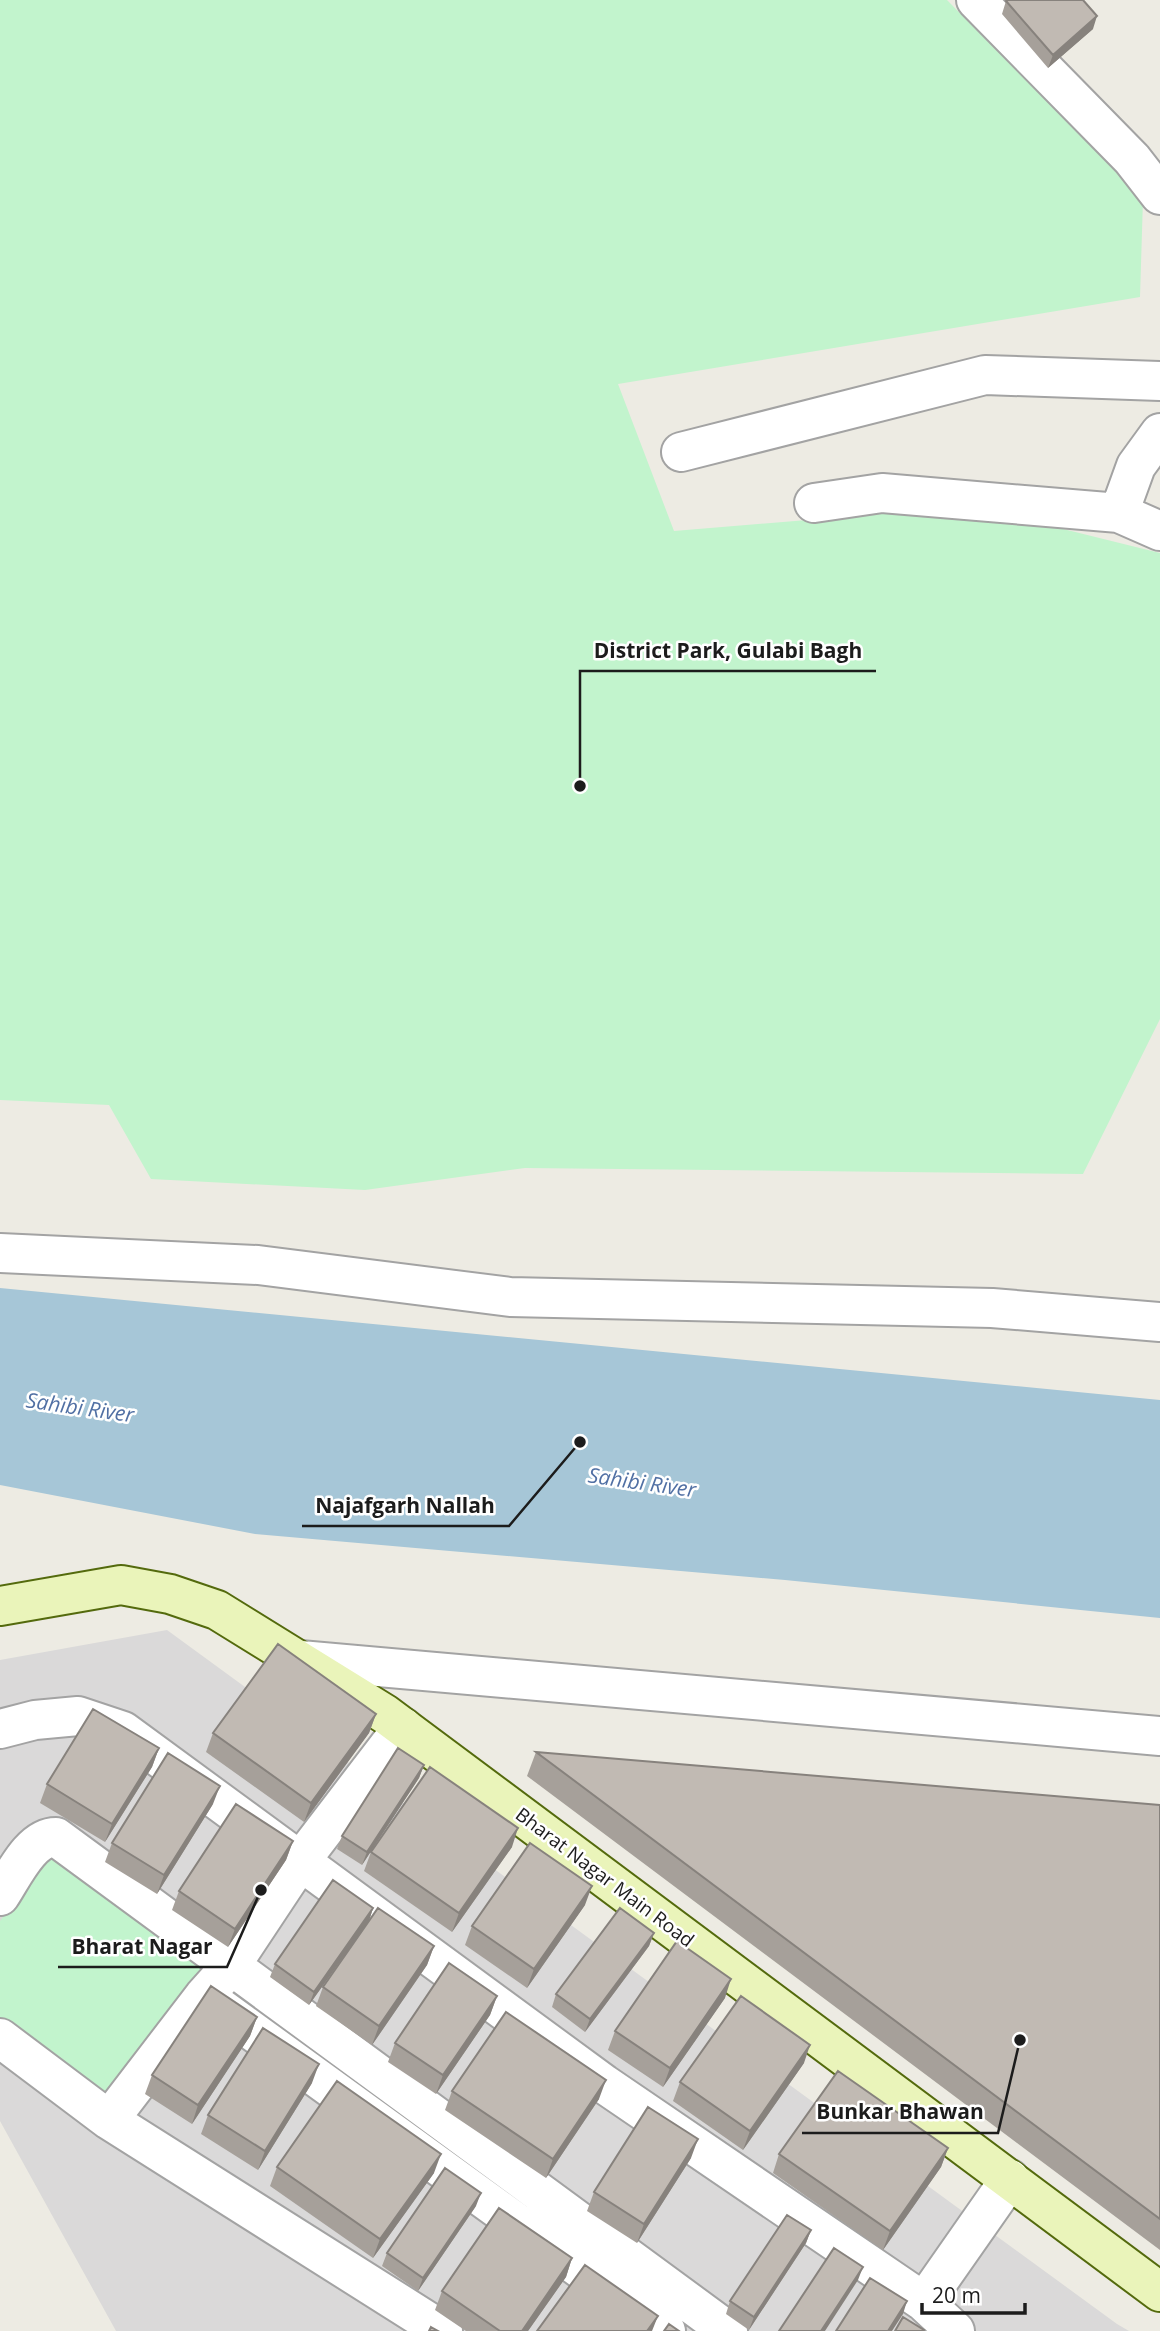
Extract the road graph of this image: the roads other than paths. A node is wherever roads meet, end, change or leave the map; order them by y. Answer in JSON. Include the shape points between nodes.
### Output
{"nodes":[{"id":1,"x":991,"y":5,"type":"edge"},
{"id":2,"x":1160,"y":195,"type":"edge"},
{"id":3,"x":1160,"y":381,"type":"edge"},
{"id":4,"x":1160,"y":433,"type":"edge"},
{"id":5,"x":681,"y":452,"type":"dead end"},
{"id":6,"x":814,"y":503,"type":"dead end"},
{"id":7,"x":1119,"y":513,"type":"junction"},
{"id":8,"x":1160,"y":531,"type":"edge"},
{"id":9,"x":0,"y":1253,"type":"edge"},
{"id":10,"x":1160,"y":1322,"type":"edge"},
{"id":11,"x":0,"y":1606,"type":"edge"},
{"id":12,"x":300,"y":1660,"type":"junction"},
{"id":13,"x":403,"y":1727,"type":"junction"},
{"id":14,"x":0,"y":1729,"type":"edge"},
{"id":15,"x":1160,"y":1736,"type":"edge"},
{"id":16,"x":299,"y":1863,"type":"junction"},
{"id":17,"x":0,"y":1896,"type":"edge"},
{"id":18,"x":230,"y":1967,"type":"junction"},
{"id":19,"x":204,"y":1996,"type":"junction"},
{"id":20,"x":0,"y":2038,"type":"edge"},
{"id":21,"x":109,"y":2120,"type":"junction"},
{"id":22,"x":1010,"y":2179,"type":"junction"},
{"id":23,"x":1160,"y":2292,"type":"edge"},
{"id":24,"x":924,"y":2302,"type":"junction"},
{"id":25,"x":429,"y":2326,"type":"edge"},
{"id":26,"x":666,"y":2331,"type":"edge"},
{"id":27,"x":728,"y":2331,"type":"edge"},
{"id":28,"x":955,"y":2331,"type":"edge"}],
"edges":[{"from":1,"to":2,"type":"street"},
{"from":3,"to":5,"type":"street","via":[[985,375]]},
{"from":4,"to":7,"type":"street","via":[[1136,466]]},
{"from":6,"to":7,"type":"street","via":[[882,493]]},
{"from":7,"to":8,"type":"street"},
{"from":9,"to":10,"type":"street","via":[[258,1265],[510,1297],[992,1308]]},
{"from":11,"to":12,"type":"street","name":"Bharat Nagar Main Road","via":[[121,1586],[170,1594],[217,1610]]},
{"from":12,"to":13,"type":"street","name":"Bharat Nagar Main Road"},
{"from":12,"to":15,"type":"street"},
{"from":13,"to":16,"type":"street"},
{"from":13,"to":22,"type":"street","name":"Bharat Nagar Main Road"},
{"from":14,"to":16,"type":"street","via":[[78,1716],[123,1731]]},
{"from":16,"to":18,"type":"street"},
{"from":16,"to":24,"type":"street","via":[[604,2084]]},
{"from":17,"to":18,"type":"street","via":[[37,1844],[56,1838]]},
{"from":18,"to":19,"type":"street"},
{"from":18,"to":27,"type":"street"},
{"from":19,"to":21,"type":"street"},
{"from":19,"to":26,"type":"street"},
{"from":20,"to":21,"type":"street"},
{"from":21,"to":25,"type":"street"},
{"from":22,"to":23,"type":"street","name":"Bharat Nagar Main Road"},
{"from":22,"to":24,"type":"street"},
{"from":24,"to":28,"type":"street"}]}
